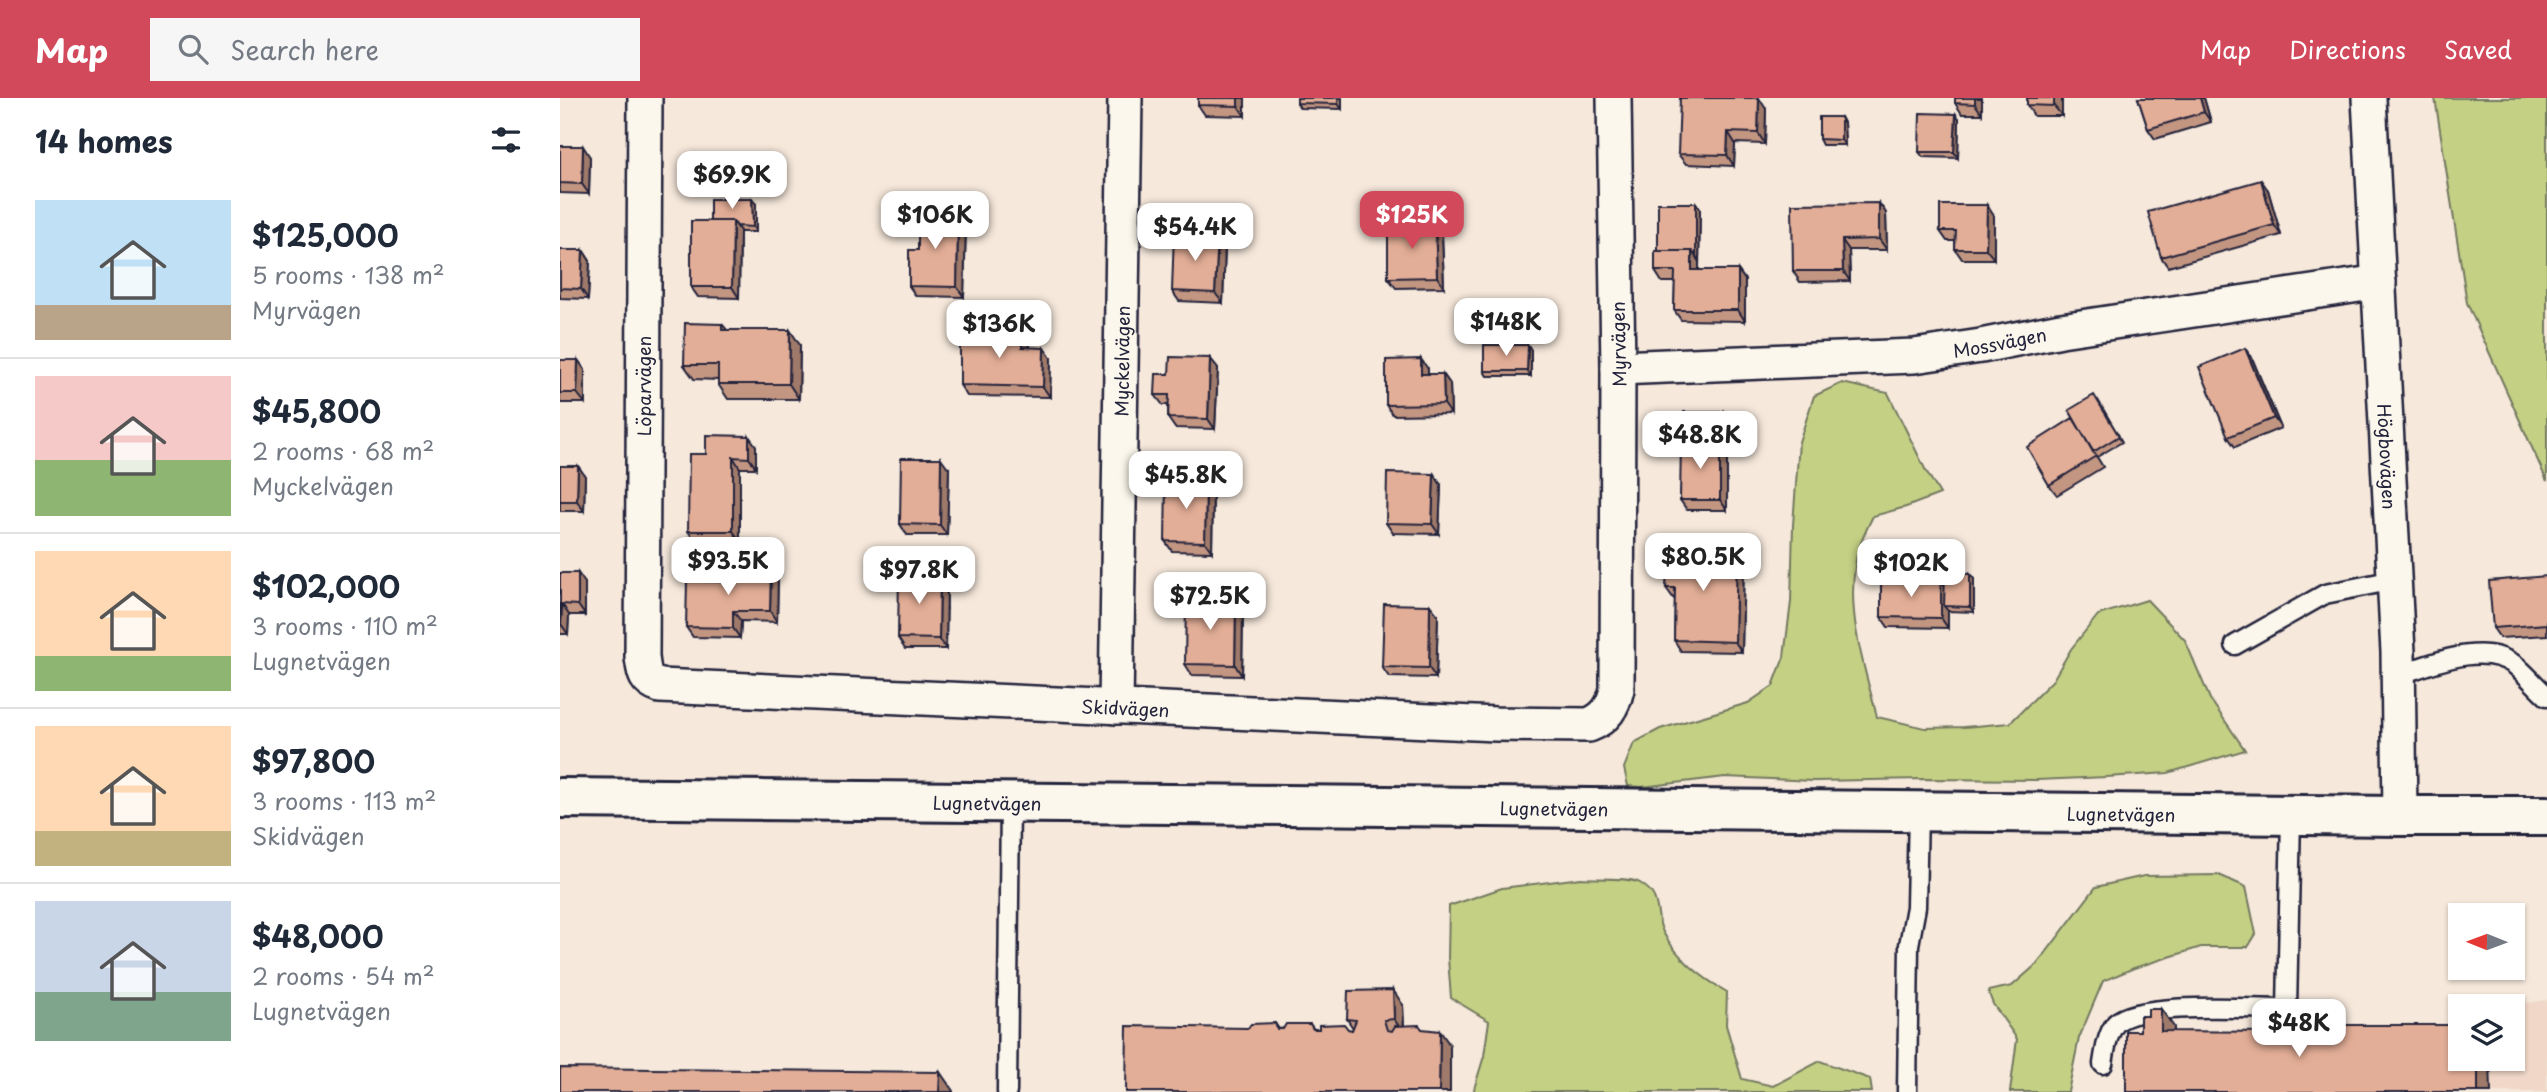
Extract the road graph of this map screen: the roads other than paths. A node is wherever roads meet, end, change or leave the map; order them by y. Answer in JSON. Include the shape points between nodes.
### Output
{"nodes":[{"id":1,"x":645,"y":98,"type":"edge"},
{"id":2,"x":1125,"y":98,"type":"edge"},
{"id":3,"x":1614,"y":98,"type":"edge"},
{"id":4,"x":2369,"y":98,"type":"edge"},
{"id":5,"x":2379,"y":282,"type":"junction"},
{"id":6,"x":1618,"y":368,"type":"junction"},
{"id":7,"x":2394,"y":580,"type":"junction"},
{"id":8,"x":2235,"y":645,"type":"dead end"},
{"id":9,"x":644,"y":674,"type":"joint"},
{"id":10,"x":2398,"y":675,"type":"junction"},
{"id":11,"x":2547,"y":696,"type":"edge"},
{"id":12,"x":1116,"y":707,"type":"junction"},
{"id":13,"x":1607,"y":713,"type":"joint"},
{"id":14,"x":560,"y":797,"type":"edge"},
{"id":15,"x":1010,"y":802,"type":"junction"},
{"id":16,"x":1918,"y":811,"type":"junction"},
{"id":17,"x":2291,"y":815,"type":"junction"},
{"id":18,"x":2400,"y":816,"type":"junction"},
{"id":19,"x":2547,"y":816,"type":"edge"},
{"id":20,"x":2103,"y":1064,"type":"dead end"},
{"id":21,"x":1007,"y":1092,"type":"edge"},
{"id":22,"x":1907,"y":1092,"type":"edge"}],
"edges":[{"from":1,"to":9,"type":"street","name":"Löparvägen"},
{"from":2,"to":12,"type":"street","name":"Myckelvägen"},
{"from":3,"to":6,"type":"street","name":"Myrvägen"},
{"from":4,"to":5,"type":"street","name":"Högbovägen"},
{"from":5,"to":6,"type":"street","name":"Mossvägen","via":[[1914,356]]},
{"from":5,"to":7,"type":"street","name":"Högbovägen"},
{"from":6,"to":13,"type":"street","name":"Myrvägen","via":[[1617,690]]},
{"from":7,"to":8,"type":"lane","via":[[2325,594]]},
{"from":7,"to":10,"type":"street","name":"Högbovägen"},
{"from":9,"to":12,"type":"street","name":"Skidvägen","via":[[660,686]]},
{"from":10,"to":11,"type":"lane","via":[[2453,658],[2492,654],[2514,664]]},
{"from":10,"to":18,"type":"street","name":"Högbovägen"},
{"from":12,"to":13,"type":"street","name":"Skidvägen","via":[[1589,725]]},
{"from":14,"to":15,"type":"street","name":"Lugnetvägen"},
{"from":15,"to":16,"type":"street","name":"Lugnetvägen"},
{"from":15,"to":21,"type":"lane"},
{"from":16,"to":17,"type":"street","name":"Lugnetvägen"},
{"from":16,"to":22,"type":"lane","via":[[1916,907],[1909,945]]},
{"from":17,"to":18,"type":"street","name":"Lugnetvägen"},
{"from":17,"to":20,"type":"lane","via":[[2287,1009],[2158,1009],[2133,1014],[2117,1023],[2106,1042]]},
{"from":18,"to":19,"type":"street","name":"Lugnetvägen"}]}
